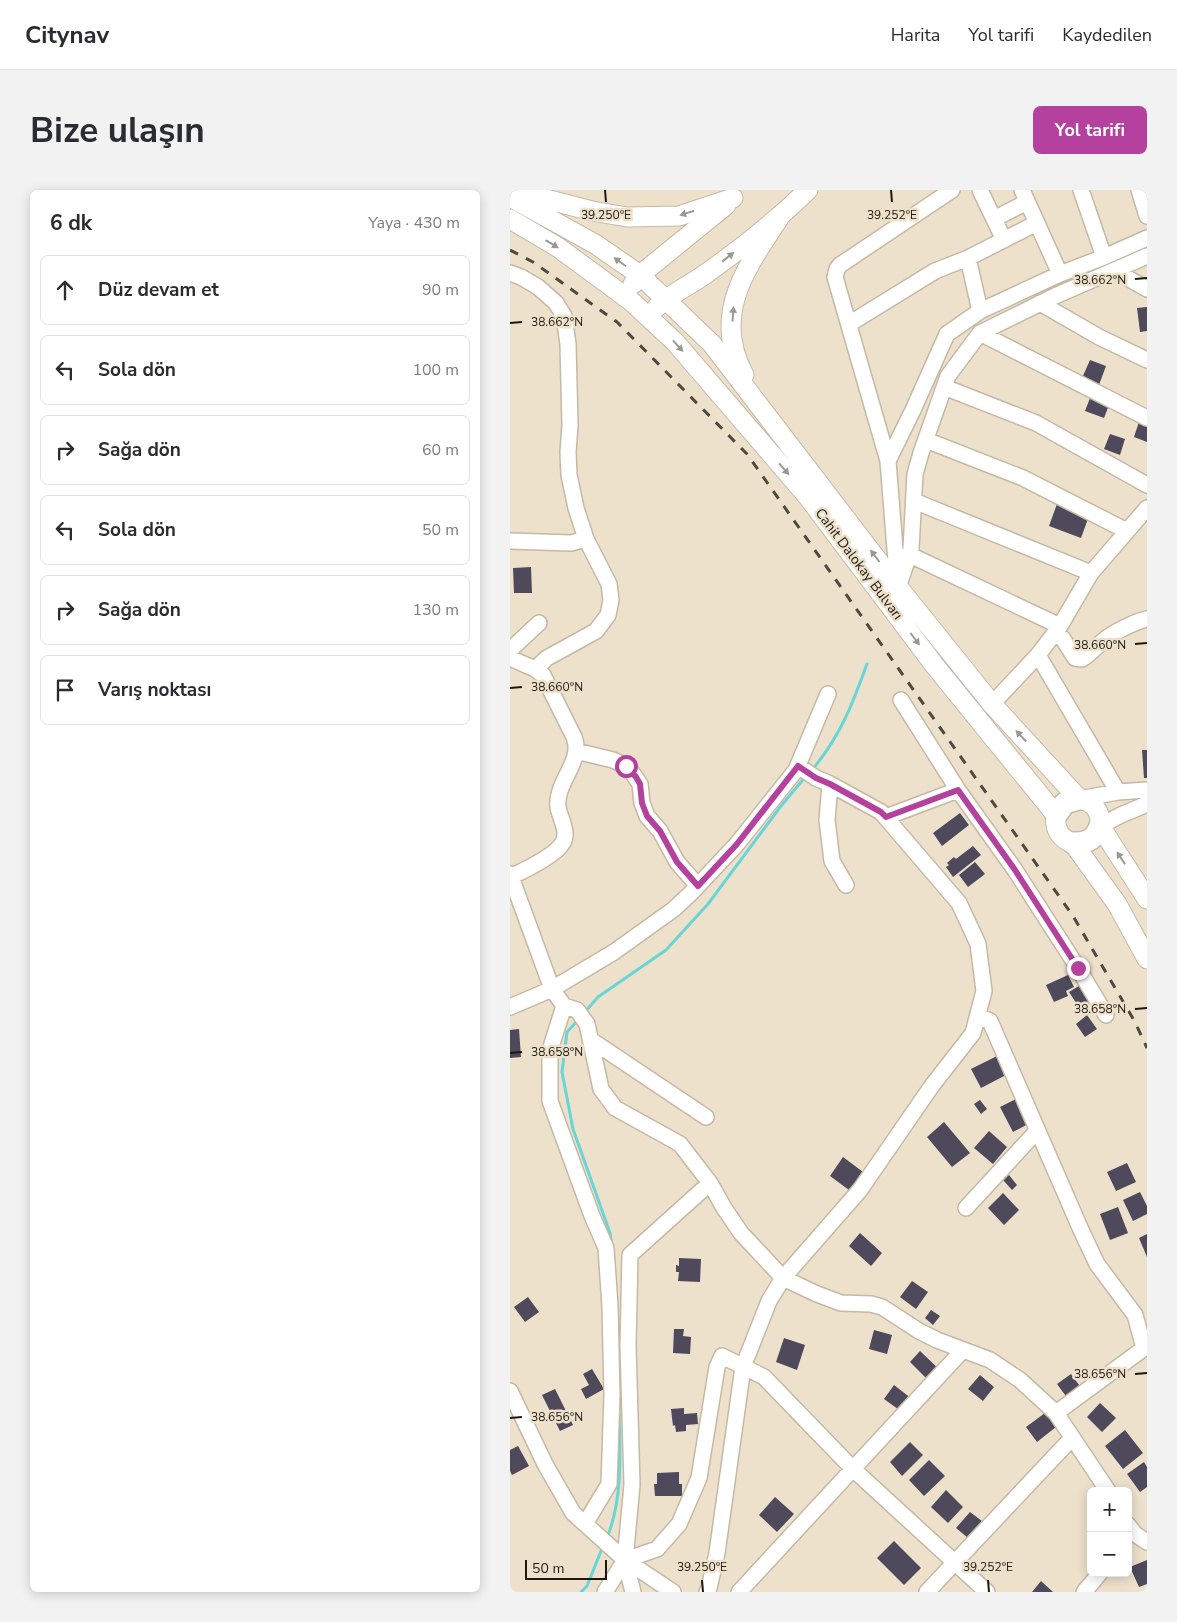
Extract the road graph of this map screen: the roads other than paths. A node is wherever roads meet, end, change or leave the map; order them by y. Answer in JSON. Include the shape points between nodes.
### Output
{"nodes":[{"id":1,"x":510,"y":190,"type":"edge"},
{"id":2,"x":808,"y":190,"type":"edge"},
{"id":3,"x":952,"y":190,"type":"edge"},
{"id":4,"x":980,"y":190,"type":"edge"},
{"id":5,"x":1081,"y":190,"type":"edge"},
{"id":6,"x":1139,"y":190,"type":"edge"},
{"id":7,"x":737,"y":194,"type":"edge"},
{"id":8,"x":1024,"y":196,"type":"edge"},
{"id":9,"x":510,"y":197,"type":"edge"},
{"id":10,"x":1147,"y":216,"type":"edge"},
{"id":11,"x":779,"y":218,"type":"junction"},
{"id":12,"x":510,"y":219,"type":"edge"},
{"id":13,"x":994,"y":219,"type":"junction"},
{"id":14,"x":1037,"y":223,"type":"junction"},
{"id":15,"x":1147,"y":238,"type":"edge"},
{"id":16,"x":1004,"y":240,"type":"junction"},
{"id":17,"x":1147,"y":256,"type":"edge"},
{"id":18,"x":1104,"y":257,"type":"junction"},
{"id":19,"x":968,"y":258,"type":"junction"},
{"id":20,"x":1115,"y":271,"type":"junction"},
{"id":21,"x":510,"y":273,"type":"edge"},
{"id":22,"x":1060,"y":274,"type":"junction"},
{"id":23,"x":640,"y":275,"type":"junction"},
{"id":24,"x":1147,"y":289,"type":"edge"},
{"id":25,"x":623,"y":296,"type":"junction"},
{"id":26,"x":665,"y":299,"type":"junction"},
{"id":27,"x":1040,"y":303,"type":"junction"},
{"id":28,"x":980,"y":311,"type":"junction"},
{"id":29,"x":647,"y":316,"type":"junction"},
{"id":30,"x":849,"y":324,"type":"junction"},
{"id":31,"x":980,"y":333,"type":"junction"},
{"id":32,"x":1147,"y":360,"type":"edge"},
{"id":33,"x":944,"y":387,"type":"junction"},
{"id":34,"x":763,"y":409,"type":"junction"},
{"id":35,"x":1147,"y":418,"type":"edge"},
{"id":36,"x":926,"y":440,"type":"junction"},
{"id":37,"x":888,"y":461,"type":"junction"},
{"id":38,"x":1147,"y":485,"type":"edge"},
{"id":39,"x":914,"y":501,"type":"junction"},
{"id":40,"x":1147,"y":508,"type":"edge"},
{"id":41,"x":1127,"y":531,"type":"junction"},
{"id":42,"x":586,"y":539,"type":"junction"},
{"id":43,"x":510,"y":540,"type":"edge"},
{"id":44,"x":910,"y":555,"type":"junction"},
{"id":45,"x":1090,"y":573,"type":"junction"},
{"id":46,"x":898,"y":587,"type":"junction"},
{"id":47,"x":1147,"y":619,"type":"edge"},
{"id":48,"x":539,"y":623,"type":"dead end"},
{"id":49,"x":1058,"y":629,"type":"junction"},
{"id":50,"x":510,"y":650,"type":"edge"},
{"id":51,"x":1038,"y":655,"type":"junction"},
{"id":52,"x":510,"y":658,"type":"edge"},
{"id":53,"x":535,"y":669,"type":"junction"},
{"id":54,"x":828,"y":694,"type":"dead end"},
{"id":55,"x":901,"y":700,"type":"dead end"},
{"id":56,"x":992,"y":704,"type":"junction"},
{"id":57,"x":576,"y":751,"type":"junction"},
{"id":58,"x":813,"y":774,"type":"junction"},
{"id":59,"x":958,"y":790,"type":"junction"},
{"id":60,"x":1147,"y":790,"type":"edge"},
{"id":61,"x":1118,"y":792,"type":"junction"},
{"id":62,"x":1079,"y":799,"type":"junction"},
{"id":63,"x":1147,"y":804,"type":"edge"},
{"id":64,"x":1056,"y":815,"type":"junction"},
{"id":65,"x":886,"y":817,"type":"junction"},
{"id":66,"x":1100,"y":826,"type":"junction"},
{"id":67,"x":1073,"y":843,"type":"junction"},
{"id":68,"x":510,"y":876,"type":"edge"},
{"id":69,"x":698,"y":886,"type":"junction"},
{"id":70,"x":846,"y":886,"type":"dead end"},
{"id":71,"x":1147,"y":899,"type":"edge"},
{"id":72,"x":1147,"y":959,"type":"edge"},
{"id":73,"x":552,"y":989,"type":"junction"},
{"id":74,"x":510,"y":1007,"type":"edge"},
{"id":75,"x":570,"y":1008,"type":"junction"},
{"id":76,"x":1106,"y":1015,"type":"dead end"},
{"id":77,"x":978,"y":1016,"type":"junction"},
{"id":78,"x":591,"y":1040,"type":"junction"},
{"id":79,"x":706,"y":1117,"type":"dead end"},
{"id":80,"x":1037,"y":1131,"type":"junction"},
{"id":81,"x":710,"y":1183,"type":"junction"},
{"id":82,"x":966,"y":1208,"type":"dead end"},
{"id":83,"x":783,"y":1278,"type":"junction"},
{"id":84,"x":1146,"y":1347,"type":"edge"},
{"id":85,"x":963,"y":1350,"type":"junction"},
{"id":86,"x":743,"y":1367,"type":"junction"},
{"id":87,"x":510,"y":1391,"type":"edge"},
{"id":88,"x":1056,"y":1413,"type":"junction"},
{"id":89,"x":1072,"y":1438,"type":"junction"},
{"id":90,"x":853,"y":1468,"type":"junction"},
{"id":91,"x":1105,"y":1487,"type":"edge"},
{"id":92,"x":585,"y":1524,"type":"junction"},
{"id":93,"x":625,"y":1560,"type":"junction"},
{"id":94,"x":956,"y":1562,"type":"junction"},
{"id":95,"x":1097,"y":1577,"type":"edge"},
{"id":96,"x":605,"y":1592,"type":"edge"},
{"id":97,"x":633,"y":1592,"type":"edge"},
{"id":98,"x":674,"y":1592,"type":"edge"},
{"id":99,"x":707,"y":1592,"type":"edge"},
{"id":100,"x":739,"y":1592,"type":"edge"},
{"id":101,"x":927,"y":1592,"type":"edge"},
{"id":102,"x":988,"y":1592,"type":"edge"},
{"id":103,"x":1084,"y":1592,"type":"edge"}],
"edges":[{"from":7,"to":1,"type":"main road","one_way":true,"via":[[679,216],[627,217]]},
{"from":2,"to":11,"type":"main road"},
{"from":3,"to":30,"type":"street","via":[[836,269],[835,277]]},
{"from":4,"to":13,"type":"street"},
{"from":5,"to":18,"type":"street"},
{"from":6,"to":10,"type":"street"},
{"from":7,"to":23,"type":"main road"},
{"from":8,"to":13,"type":"street"},
{"from":8,"to":14,"type":"street"},
{"from":23,"to":9,"type":"main road","name":"Cahit Dalokay Bulvarı","one_way":true,"via":[[595,244]]},
{"from":26,"to":11,"type":"main road","one_way":true,"via":[[703,276]]},
{"from":34,"to":11,"type":"main road","one_way":true,"via":[[739,365],[732,339],[732,316],[735,295],[747,266]]},
{"from":12,"to":25,"type":"main road","name":"Cahit Dalokay Bulvarı","one_way":true,"via":[[559,248]]},
{"from":13,"to":16,"type":"street"},
{"from":14,"to":16,"type":"street"},
{"from":14,"to":22,"type":"street"},
{"from":15,"to":18,"type":"street"},
{"from":16,"to":19,"type":"street"},
{"from":17,"to":20,"type":"street"},
{"from":18,"to":22,"type":"street"},
{"from":19,"to":28,"type":"street"},
{"from":19,"to":30,"type":"street","via":[[935,271]]},
{"from":20,"to":24,"type":"street"},
{"from":20,"to":27,"type":"street"},
{"from":21,"to":42,"type":"street","via":[[538,287],[556,303],[564,316],[568,344],[569,475]]},
{"from":22,"to":28,"type":"street"},
{"from":23,"to":25,"type":"main road"},
{"from":23,"to":26,"type":"main road","name":"Cahit Dalokay Bulvarı"},
{"from":25,"to":29,"type":"main road","name":"Cahit Dalokay Bulvarı"},
{"from":26,"to":29,"type":"main road"},
{"from":26,"to":34,"type":"main road","name":"Cahit Dalokay Bulvarı","via":[[712,344]]},
{"from":27,"to":31,"type":"street"},
{"from":27,"to":32,"type":"street"},
{"from":28,"to":37,"type":"street","via":[[947,334]]},
{"from":29,"to":64,"type":"main road","name":"Cahit Dalokay Bulvarı","one_way":true,"via":[[674,342],[808,497],[935,666]]},
{"from":30,"to":37,"type":"street"},
{"from":31,"to":33,"type":"street","via":[[948,376]]},
{"from":31,"to":35,"type":"street"},
{"from":33,"to":36,"type":"street"},
{"from":33,"to":38,"type":"street","via":[[1036,423]]},
{"from":46,"to":34,"type":"main road","name":"Cahit Dalokay Bulvarı","one_way":true},
{"from":36,"to":39,"type":"street","via":[[915,474]]},
{"from":36,"to":41,"type":"street","via":[[1023,478]]},
{"from":37,"to":46,"type":"street"},
{"from":39,"to":44,"type":"street"},
{"from":39,"to":45,"type":"street"},
{"from":40,"to":41,"type":"street"},
{"from":41,"to":45,"type":"street"},
{"from":42,"to":43,"type":"street","via":[[571,543]]},
{"from":42,"to":53,"type":"street","via":[[609,584],[611,600],[608,615],[596,631],[547,658]]},
{"from":44,"to":46,"type":"street"},
{"from":44,"to":49,"type":"street"},
{"from":45,"to":49,"type":"street"},
{"from":46,"to":56,"type":"main road","name":"Cahit Dalokay Bulvarı"},
{"from":47,"to":49,"type":"street","via":[[1105,639],[1082,659],[1075,658]]},
{"from":48,"to":50,"type":"street"},
{"from":49,"to":51,"type":"street"},
{"from":51,"to":56,"type":"street"},
{"from":51,"to":61,"type":"street"},
{"from":52,"to":53,"type":"street"},
{"from":53,"to":57,"type":"street","via":[[543,675],[574,737]]},
{"from":54,"to":58,"type":"street"},
{"from":55,"to":59,"type":"street"},
{"from":62,"to":56,"type":"main road","name":"Cahit Dalokay Bulvarı","one_way":true},
{"from":57,"to":68,"type":"street","via":[[558,795],[565,829],[562,845],[552,854]]},
{"from":57,"to":69,"type":"street","via":[[613,760],[631,771],[640,784],[647,816],[660,831],[677,862]]},
{"from":58,"to":65,"type":"street"},
{"from":58,"to":69,"type":"street","via":[[737,844]]},
{"from":58,"to":70,"type":"street","via":[[827,820],[832,861]]},
{"from":59,"to":65,"type":"street"},
{"from":59,"to":76,"type":"street","via":[[1015,870]]},
{"from":60,"to":61,"type":"street"},
{"from":61,"to":62,"type":"street"},
{"from":62,"to":64,"type":"highway","via":[[1065,803]]},
{"from":62,"to":66,"type":"main road","name":"Cahit Dalokay Bulvarı","via":[[1096,807]]},
{"from":63,"to":66,"type":"street"},
{"from":64,"to":67,"type":"main road","name":"Cahit Dalokay Bulvarı","via":[[1059,834]]},
{"from":65,"to":77,"type":"street","via":[[959,904],[978,944],[984,990]]},
{"from":66,"to":67,"type":"highway","via":[[1087,842]]},
{"from":71,"to":66,"type":"main road","name":"Cahit Dalokay Bulvarı","one_way":true},
{"from":67,"to":72,"type":"main road","name":"Cahit Dalokay Bulvarı","via":[[1117,904]]},
{"from":68,"to":73,"type":"street"},
{"from":69,"to":73,"type":"street","via":[[642,934]]},
{"from":73,"to":74,"type":"street"},
{"from":73,"to":75,"type":"street"},
{"from":75,"to":78,"type":"street","via":[[587,1024]]},
{"from":75,"to":92,"type":"street","via":[[550,1050],[550,1101],[606,1248],[610,1306],[609,1484]]},
{"from":77,"to":80,"type":"street","via":[[990,1022]]},
{"from":77,"to":83,"type":"street","via":[[973,1033],[860,1190]]},
{"from":78,"to":79,"type":"street"},
{"from":78,"to":81,"type":"street","via":[[601,1089],[614,1108],[680,1144]]},
{"from":80,"to":82,"type":"street"},
{"from":80,"to":84,"type":"street","via":[[1097,1264],[1135,1316]]},
{"from":81,"to":83,"type":"street","via":[[741,1233]]},
{"from":81,"to":93,"type":"street","via":[[630,1255],[628,1346],[632,1486]]},
{"from":83,"to":85,"type":"street","via":[[841,1303],[882,1306],[919,1331]]},
{"from":83,"to":86,"type":"street","via":[[769,1301]]},
{"from":84,"to":88,"type":"street"},
{"from":85,"to":88,"type":"street","via":[[1004,1368]]},
{"from":85,"to":90,"type":"street"},
{"from":86,"to":90,"type":"street","via":[[764,1377]]},
{"from":86,"to":93,"type":"street","via":[[722,1356],[717,1367],[699,1478],[679,1524],[657,1549]]},
{"from":86,"to":99,"type":"street","via":[[717,1553]]},
{"from":87,"to":92,"type":"street","via":[[545,1464],[573,1513]]},
{"from":88,"to":89,"type":"street"},
{"from":89,"to":91,"type":"street"},
{"from":89,"to":94,"type":"street"},
{"from":90,"to":94,"type":"street"},
{"from":90,"to":100,"type":"street"},
{"from":92,"to":93,"type":"street"},
{"from":93,"to":96,"type":"street"},
{"from":93,"to":97,"type":"street"},
{"from":93,"to":98,"type":"street"},
{"from":94,"to":101,"type":"street"},
{"from":94,"to":102,"type":"street"},
{"from":95,"to":103,"type":"street"}]}
